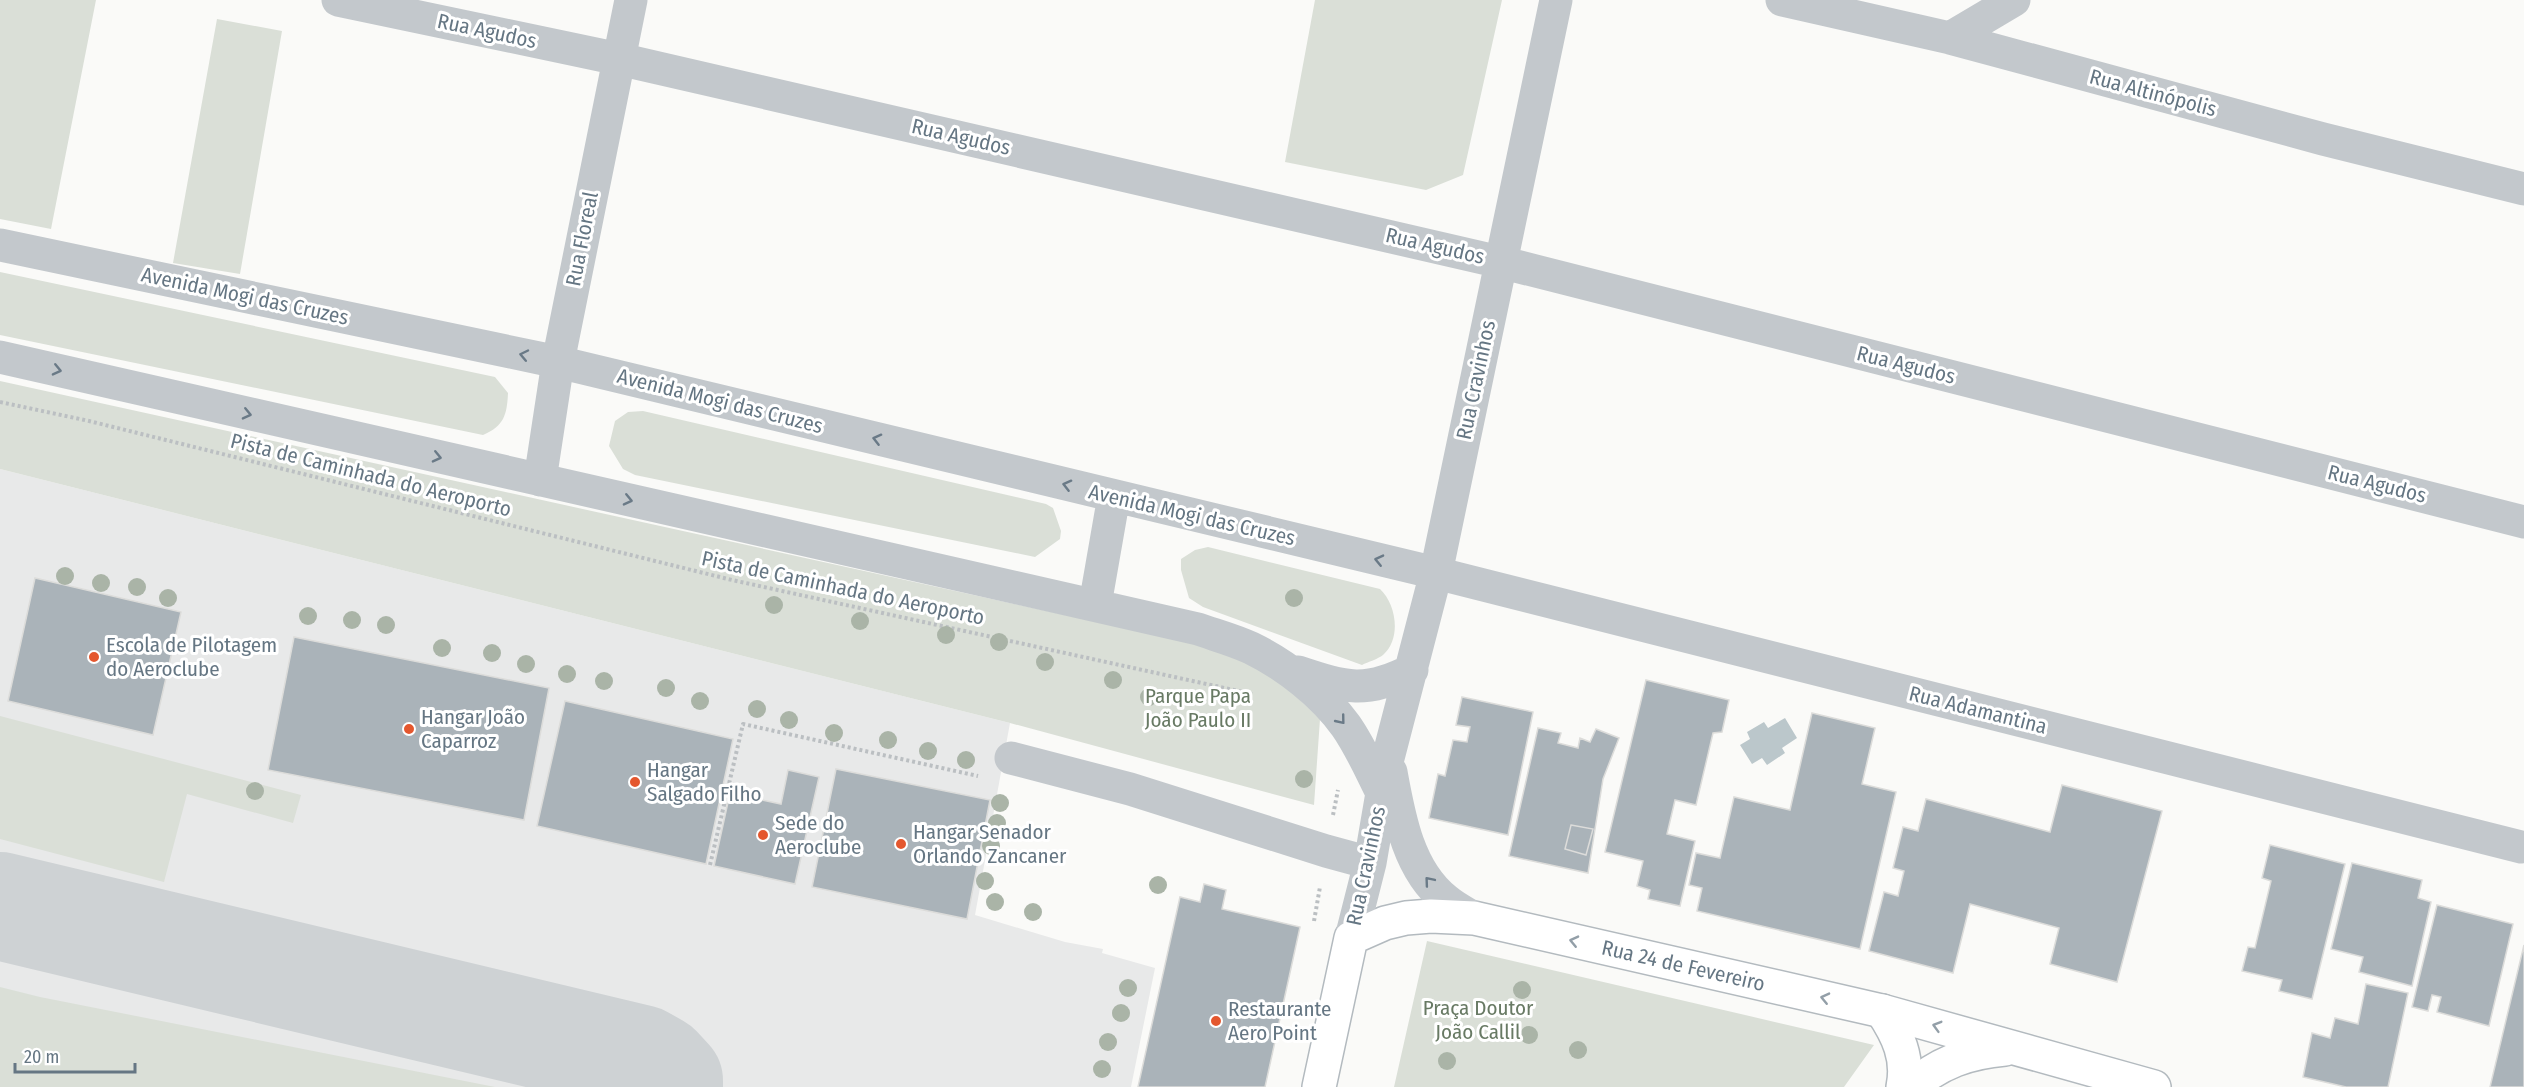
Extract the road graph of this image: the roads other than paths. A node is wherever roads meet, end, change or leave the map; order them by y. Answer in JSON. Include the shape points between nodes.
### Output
{"nodes":[{"id":1,"x":338,"y":0,"type":"edge"},
{"id":2,"x":631,"y":0,"type":"edge"},
{"id":3,"x":1556,"y":0,"type":"edge"},
{"id":4,"x":1782,"y":0,"type":"edge"},
{"id":5,"x":2014,"y":0,"type":"edge"},
{"id":6,"x":1950,"y":38,"type":"junction"},
{"id":7,"x":618,"y":59,"type":"junction"},
{"id":8,"x":2524,"y":189,"type":"edge"},
{"id":9,"x":0,"y":245,"type":"edge"},
{"id":10,"x":1500,"y":262,"type":"junction"},
{"id":11,"x":0,"y":357,"type":"edge"},
{"id":12,"x":558,"y":362,"type":"junction"},
{"id":13,"x":540,"y":480,"type":"junction"},
{"id":14,"x":1114,"y":496,"type":"junction"},
{"id":15,"x":2524,"y":522,"type":"edge"},
{"id":16,"x":1436,"y":573,"type":"junction"},
{"id":17,"x":1095,"y":605,"type":"junction"},
{"id":18,"x":1282,"y":667,"type":"junction"},
{"id":19,"x":1412,"y":670,"type":"junction"},
{"id":20,"x":1388,"y":758,"type":"junction"},
{"id":21,"x":999,"y":768,"type":"road end"},
{"id":22,"x":1381,"y":791,"type":"junction"},
{"id":23,"x":2521,"y":847,"type":"dead end"},
{"id":24,"x":1370,"y":863,"type":"junction"},
{"id":25,"x":1474,"y":918,"type":"junction"},
{"id":26,"x":1351,"y":938,"type":"junction"},
{"id":27,"x":1882,"y":1011,"type":"junction"},
{"id":28,"x":2013,"y":1048,"type":"junction"},
{"id":29,"x":1319,"y":1087,"type":"edge"},
{"id":30,"x":1903,"y":1087,"type":"edge"},
{"id":31,"x":1912,"y":1087,"type":"edge"},
{"id":32,"x":2154,"y":1087,"type":"edge"}],
"edges":[{"from":1,"to":7,"type":"street","name":"Rua Agudos"},
{"from":2,"to":7,"type":"street","name":"Rua Floreal"},
{"from":3,"to":10,"type":"street","name":"Rua Cravinhos"},
{"from":4,"to":6,"type":"street","name":"Rua Altinópolis"},
{"from":5,"to":6,"type":"street"},
{"from":6,"to":8,"type":"street","name":"Rua Altinópolis"},
{"from":7,"to":10,"type":"street","name":"Rua Agudos"},
{"from":7,"to":12,"type":"street","name":"Rua Floreal"},
{"from":12,"to":9,"type":"street","name":"Avenida Mogi das Cruzes","one_way":true},
{"from":10,"to":15,"type":"street","name":"Rua Agudos"},
{"from":10,"to":16,"type":"street","name":"Rua Cravinhos"},
{"from":11,"to":13,"type":"street","one_way":true},
{"from":12,"to":13,"type":"street","name":"Rua Floreal"},
{"from":14,"to":12,"type":"street","name":"Avenida Mogi das Cruzes","one_way":true},
{"from":13,"to":17,"type":"street","one_way":true},
{"from":16,"to":14,"type":"street","name":"Avenida Mogi das Cruzes","one_way":true},
{"from":14,"to":17,"type":"street"},
{"from":16,"to":19,"type":"street","name":"Rua Cravinhos"},
{"from":16,"to":23,"type":"street","name":"Rua Adamantina"},
{"from":17,"to":18,"type":"street","via":[[1198,629],[1250,647]]},
{"from":18,"to":19,"type":"street","via":[[1332,684],[1362,688],[1390,682]]},
{"from":18,"to":22,"type":"street","one_way":true,"via":[[1325,701],[1346,725]]},
{"from":19,"to":20,"type":"street","name":"Rua Cravinhos"},
{"from":20,"to":22,"type":"street","name":"Rua Cravinhos"},
{"from":25,"to":20,"type":"street","name":"Rua Cravinhos","one_way":true,"via":[[1445,900],[1423,876],[1398,809]]},
{"from":21,"to":24,"type":"street","via":[[1130,789]]},
{"from":22,"to":24,"type":"street","name":"Rua Cravinhos"},
{"from":24,"to":26,"type":"street","name":"Rua Cravinhos"},
{"from":25,"to":26,"type":"main road","name":"Rua 24 de Fevereiro","via":[[1406,918]]},
{"from":27,"to":25,"type":"main road","name":"Rua 24 de Fevereiro","one_way":true},
{"from":26,"to":29,"type":"main road"},
{"from":28,"to":27,"type":"main road","name":"Rua 24 de Fevereiro","one_way":true},
{"from":27,"to":30,"type":"main road","via":[[1903,1052]]},
{"from":28,"to":31,"type":"main road","name":"Rua 24 de Fevereiro","via":[[1981,1051],[1951,1061]]},
{"from":28,"to":32,"type":"main road","name":"Rua 24 de Fevereiro"}]}
